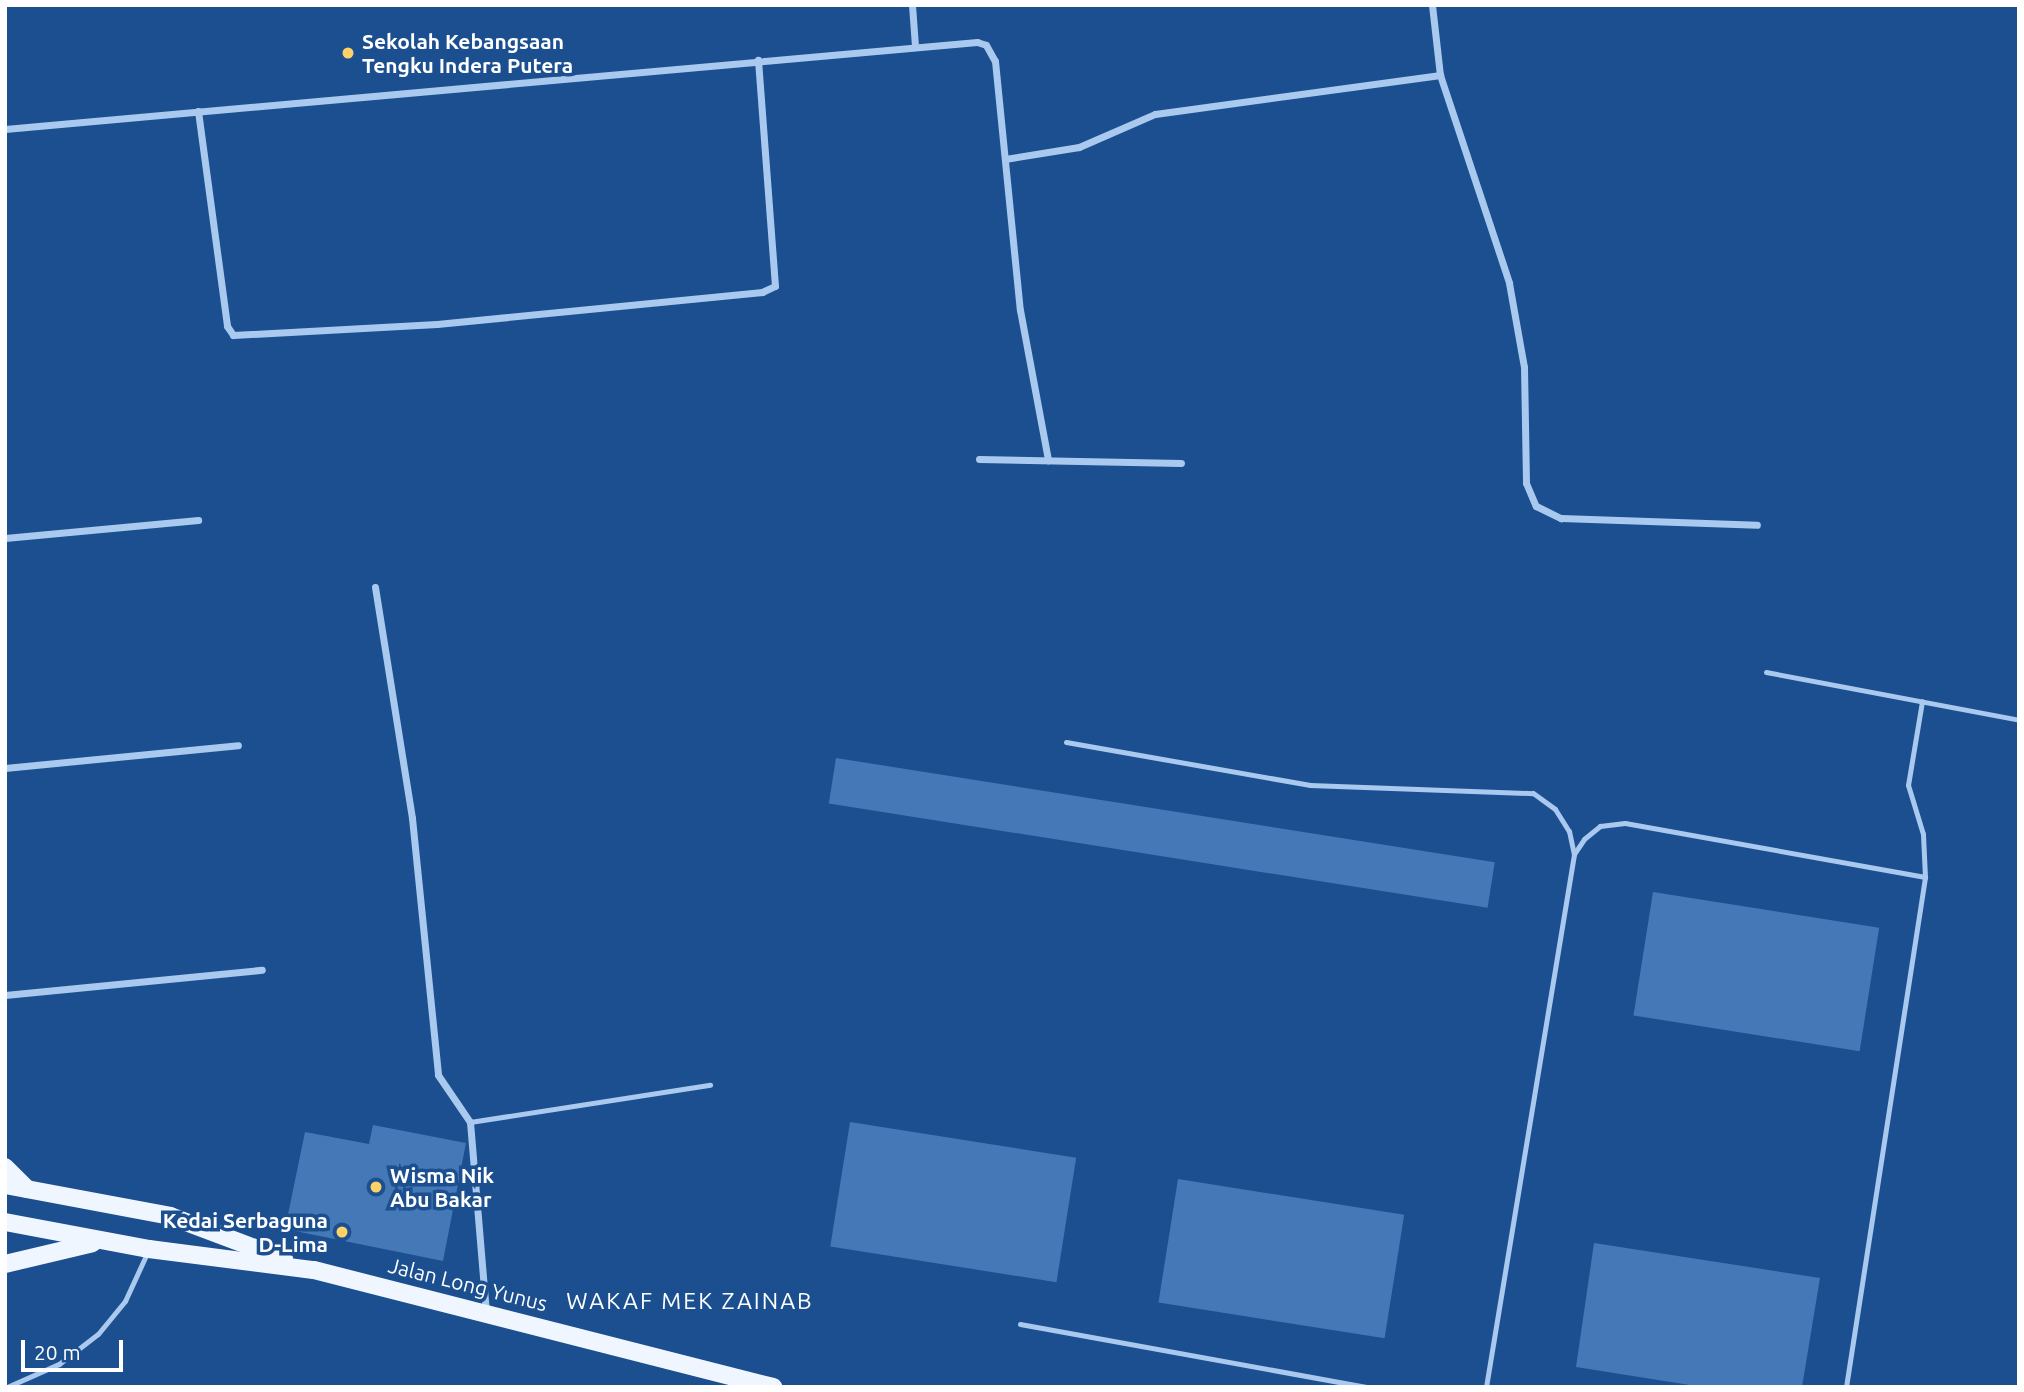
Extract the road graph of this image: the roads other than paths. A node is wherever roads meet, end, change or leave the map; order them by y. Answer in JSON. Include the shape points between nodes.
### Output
{"nodes":[{"id":1,"x":912,"y":5,"type":"edge"},
{"id":2,"x":1432,"y":5,"type":"edge"},
{"id":3,"x":915,"y":46,"type":"junction"},
{"id":4,"x":758,"y":61,"type":"junction"},
{"id":5,"x":1440,"y":75,"type":"junction"},
{"id":6,"x":198,"y":111,"type":"junction"},
{"id":7,"x":5,"y":129,"type":"edge"},
{"id":8,"x":1005,"y":159,"type":"junction"},
{"id":9,"x":979,"y":458,"type":"dead end"},
{"id":10,"x":1048,"y":460,"type":"junction"},
{"id":11,"x":1181,"y":463,"type":"dead end"},
{"id":12,"x":198,"y":520,"type":"dead end"},
{"id":13,"x":1757,"y":525,"type":"dead end"},
{"id":14,"x":5,"y":538,"type":"edge"},
{"id":15,"x":375,"y":587,"type":"dead end"},
{"id":16,"x":1766,"y":672,"type":"dead end"},
{"id":17,"x":1922,"y":701,"type":"junction"},
{"id":18,"x":2019,"y":720,"type":"edge"},
{"id":19,"x":1066,"y":742,"type":"dead end"},
{"id":20,"x":239,"y":745,"type":"dead end"},
{"id":21,"x":5,"y":768,"type":"edge"},
{"id":22,"x":1574,"y":854,"type":"junction"},
{"id":23,"x":1925,"y":877,"type":"junction"},
{"id":24,"x":262,"y":970,"type":"dead end"},
{"id":25,"x":5,"y":995,"type":"edge"},
{"id":26,"x":710,"y":1085,"type":"dead end"},
{"id":27,"x":470,"y":1122,"type":"junction"},
{"id":28,"x":5,"y":1167,"type":"edge"},
{"id":29,"x":5,"y":1185,"type":"edge"},
{"id":30,"x":27,"y":1189,"type":"junction"},
{"id":31,"x":5,"y":1222,"type":"edge"},
{"id":32,"x":103,"y":1241,"type":"junction"},
{"id":33,"x":149,"y":1250,"type":"junction"},
{"id":34,"x":5,"y":1264,"type":"edge"},
{"id":35,"x":314,"y":1270,"type":"junction"},
{"id":36,"x":486,"y":1311,"type":"junction"},
{"id":37,"x":1020,"y":1324,"type":"dead end"},
{"id":38,"x":7,"y":1387,"type":"edge"},
{"id":39,"x":773,"y":1387,"type":"edge"},
{"id":40,"x":1366,"y":1387,"type":"edge"},
{"id":41,"x":1486,"y":1387,"type":"edge"},
{"id":42,"x":1846,"y":1387,"type":"edge"}],
"edges":[{"from":1,"to":3,"type":"street"},
{"from":2,"to":5,"type":"street"},
{"from":3,"to":4,"type":"street"},
{"from":3,"to":8,"type":"street","via":[[977,42],[992,52]]},
{"from":4,"to":6,"type":"street"},
{"from":4,"to":6,"type":"street","via":[[775,286],[762,292],[450,322],[233,335],[227,326]]},
{"from":5,"to":8,"type":"street","via":[[1155,114],[1079,147]]},
{"from":5,"to":13,"type":"street","via":[[1509,283],[1524,367],[1526,483],[1536,506],[1561,518]]},
{"from":6,"to":7,"type":"street"},
{"from":8,"to":10,"type":"street","via":[[1020,310]]},
{"from":9,"to":10,"type":"street"},
{"from":10,"to":11,"type":"street"},
{"from":12,"to":14,"type":"street"},
{"from":15,"to":27,"type":"street","via":[[412,818],[439,1074]]},
{"from":16,"to":17,"type":"lane"},
{"from":17,"to":18,"type":"lane"},
{"from":17,"to":23,"type":"lane","via":[[1908,785],[1923,834]]},
{"from":19,"to":22,"type":"lane","via":[[1310,785],[1533,793],[1555,809],[1569,831]]},
{"from":20,"to":21,"type":"street"},
{"from":22,"to":23,"type":"lane","via":[[1600,826],[1625,823]]},
{"from":22,"to":41,"type":"lane"},
{"from":23,"to":42,"type":"lane"},
{"from":24,"to":25,"type":"street"},
{"from":26,"to":27,"type":"lane"},
{"from":27,"to":36,"type":"street"},
{"from":28,"to":30,"type":"main road"},
{"from":29,"to":30,"type":"main road","name":"Jalan Long Yunus"},
{"from":30,"to":35,"type":"main road","name":"Jalan Long Yunus","via":[[170,1216]]},
{"from":31,"to":32,"type":"main road","name":"Jalan Long Yunus"},
{"from":32,"to":33,"type":"main road","name":"Jalan Long Yunus"},
{"from":32,"to":34,"type":"main road"},
{"from":33,"to":35,"type":"main road","name":"Jalan Long Yunus"},
{"from":33,"to":38,"type":"lane","via":[[125,1301],[98,1334],[59,1364]]},
{"from":35,"to":36,"type":"main road","name":"Jalan Long Yunus"},
{"from":36,"to":39,"type":"main road","name":"Jalan Long Yunus"},
{"from":37,"to":40,"type":"lane"}]}
